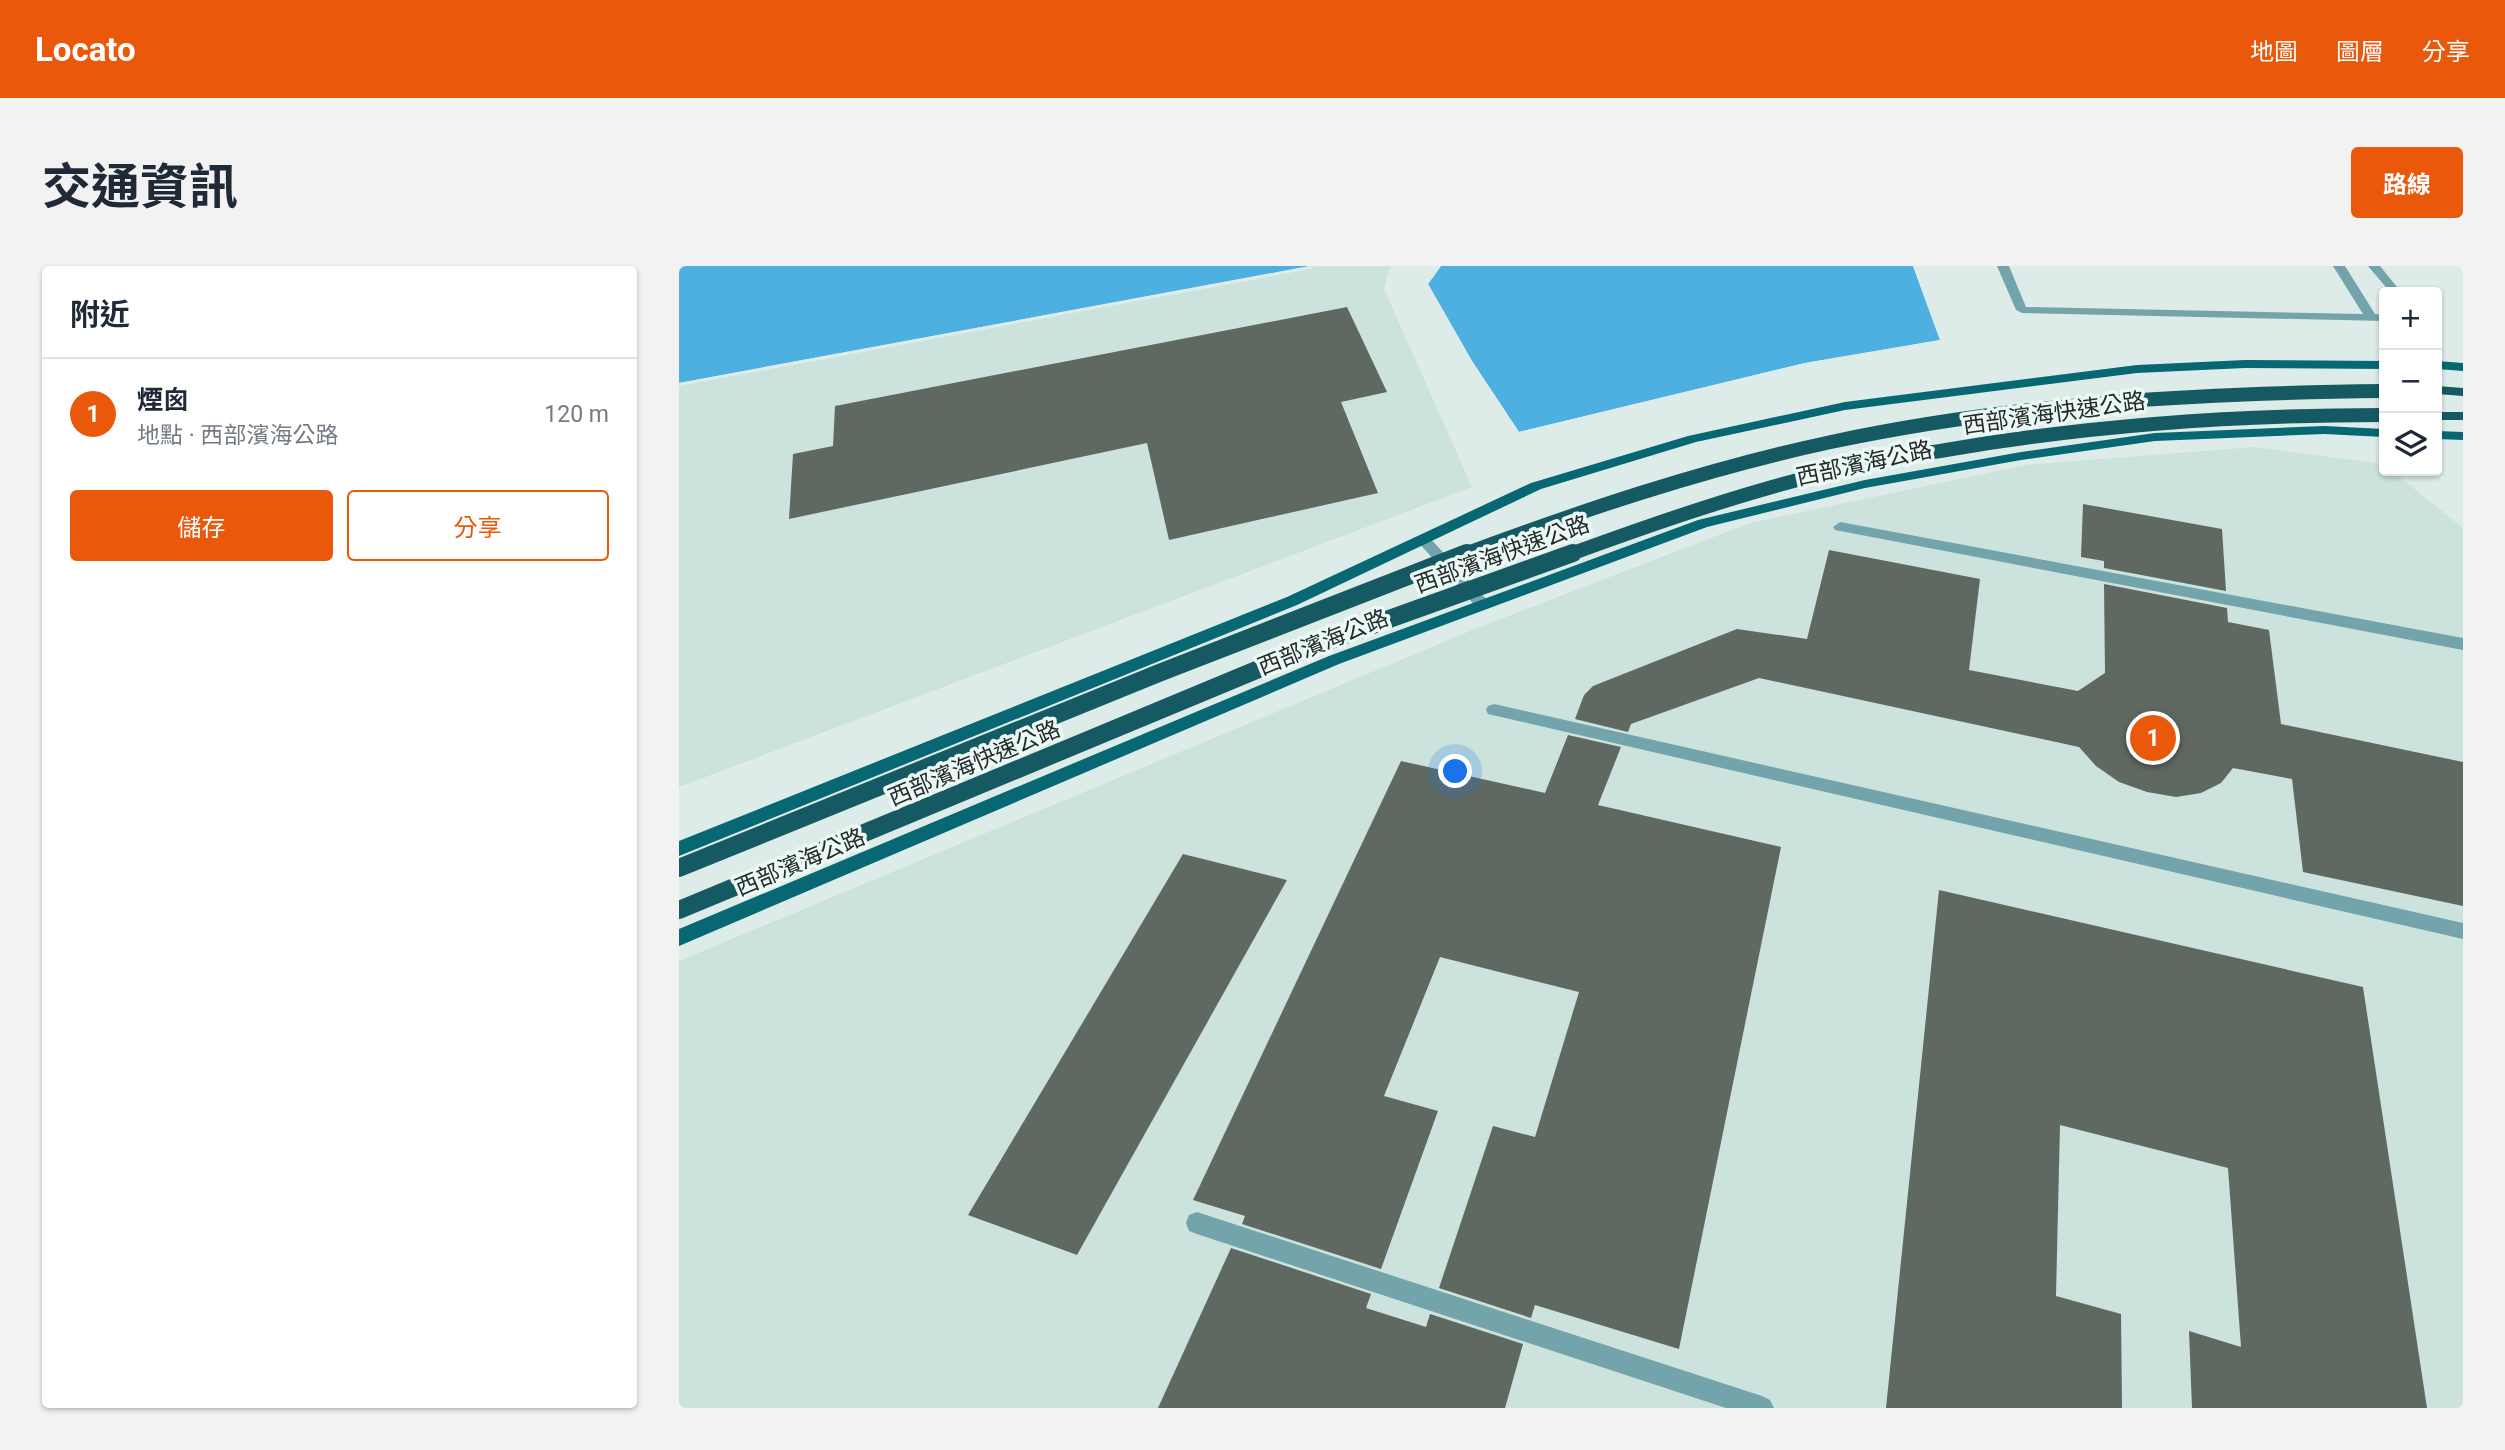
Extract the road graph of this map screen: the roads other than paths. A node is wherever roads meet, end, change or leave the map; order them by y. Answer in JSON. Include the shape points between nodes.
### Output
{"nodes":[{"id":1,"x":2003,"y":266,"type":"edge"},
{"id":2,"x":2339,"y":266,"type":"edge"},
{"id":3,"x":2374,"y":266,"type":"edge"},
{"id":4,"x":2392,"y":287,"type":"edge"},
{"id":5,"x":2371,"y":318,"type":"junction"},
{"id":6,"x":2379,"y":318,"type":"edge"},
{"id":7,"x":2379,"y":365,"type":"edge"},
{"id":8,"x":2442,"y":365,"type":"edge"},
{"id":9,"x":2463,"y":367,"type":"edge"},
{"id":10,"x":2442,"y":390,"type":"edge"},
{"id":11,"x":2379,"y":391,"type":"edge"},
{"id":12,"x":2463,"y":392,"type":"edge"},
{"id":13,"x":2379,"y":415,"type":"edge"},
{"id":14,"x":2442,"y":416,"type":"edge"},
{"id":15,"x":2463,"y":416,"type":"edge"},
{"id":16,"x":2379,"y":433,"type":"edge"},
{"id":17,"x":2442,"y":435,"type":"edge"},
{"id":18,"x":2463,"y":436,"type":"edge"},
{"id":19,"x":1840,"y":527,"type":"dead end"},
{"id":20,"x":1423,"y":539,"type":"junction"},
{"id":21,"x":1482,"y":605,"type":"junction"},
{"id":22,"x":2463,"y":644,"type":"edge"},
{"id":23,"x":1494,"y":710,"type":"dead end"},
{"id":24,"x":679,"y":849,"type":"edge"},
{"id":25,"x":679,"y":868,"type":"edge"},
{"id":26,"x":679,"y":910,"type":"edge"},
{"id":27,"x":2463,"y":932,"type":"edge"},
{"id":28,"x":679,"y":938,"type":"edge"},
{"id":29,"x":1197,"y":1223,"type":"dead end"},
{"id":30,"x":1762,"y":1408,"type":"edge"}],
"edges":[{"from":1,"to":5,"type":"street","via":[[2022,310]]},
{"from":2,"to":5,"type":"street"},
{"from":3,"to":4,"type":"street"},
{"from":5,"to":6,"type":"street"},
{"from":7,"to":20,"type":"main road","via":[[2137,369],[1845,406],[1693,439],[1536,486]]},
{"from":8,"to":9,"type":"main road"},
{"from":10,"to":12,"type":"highway"},
{"from":11,"to":25,"type":"highway","name":"西部濱海快速公路","bridge":true,"via":[[2096,402],[1949,420],[1829,442],[1707,473],[1453,557]]},
{"from":13,"to":26,"type":"highway","name":"西部濱海快速公路","bridge":true,"via":[[2147,423],[2006,440],[1843,468],[1697,508],[1314,646]]},
{"from":14,"to":15,"type":"highway"},
{"from":16,"to":21,"type":"main road","name":"西部濱海公路","via":[[2323,430],[2155,437],[1865,484],[1703,523]]},
{"from":17,"to":18,"type":"main road"},
{"from":19,"to":22,"type":"street"},
{"from":20,"to":21,"type":"street"},
{"from":20,"to":24,"type":"main road","via":[[1292,601]]},
{"from":21,"to":28,"type":"main road","name":"西部濱海公路","via":[[1334,660]]},
{"from":23,"to":27,"type":"street"},
{"from":29,"to":30,"type":"street"}]}
